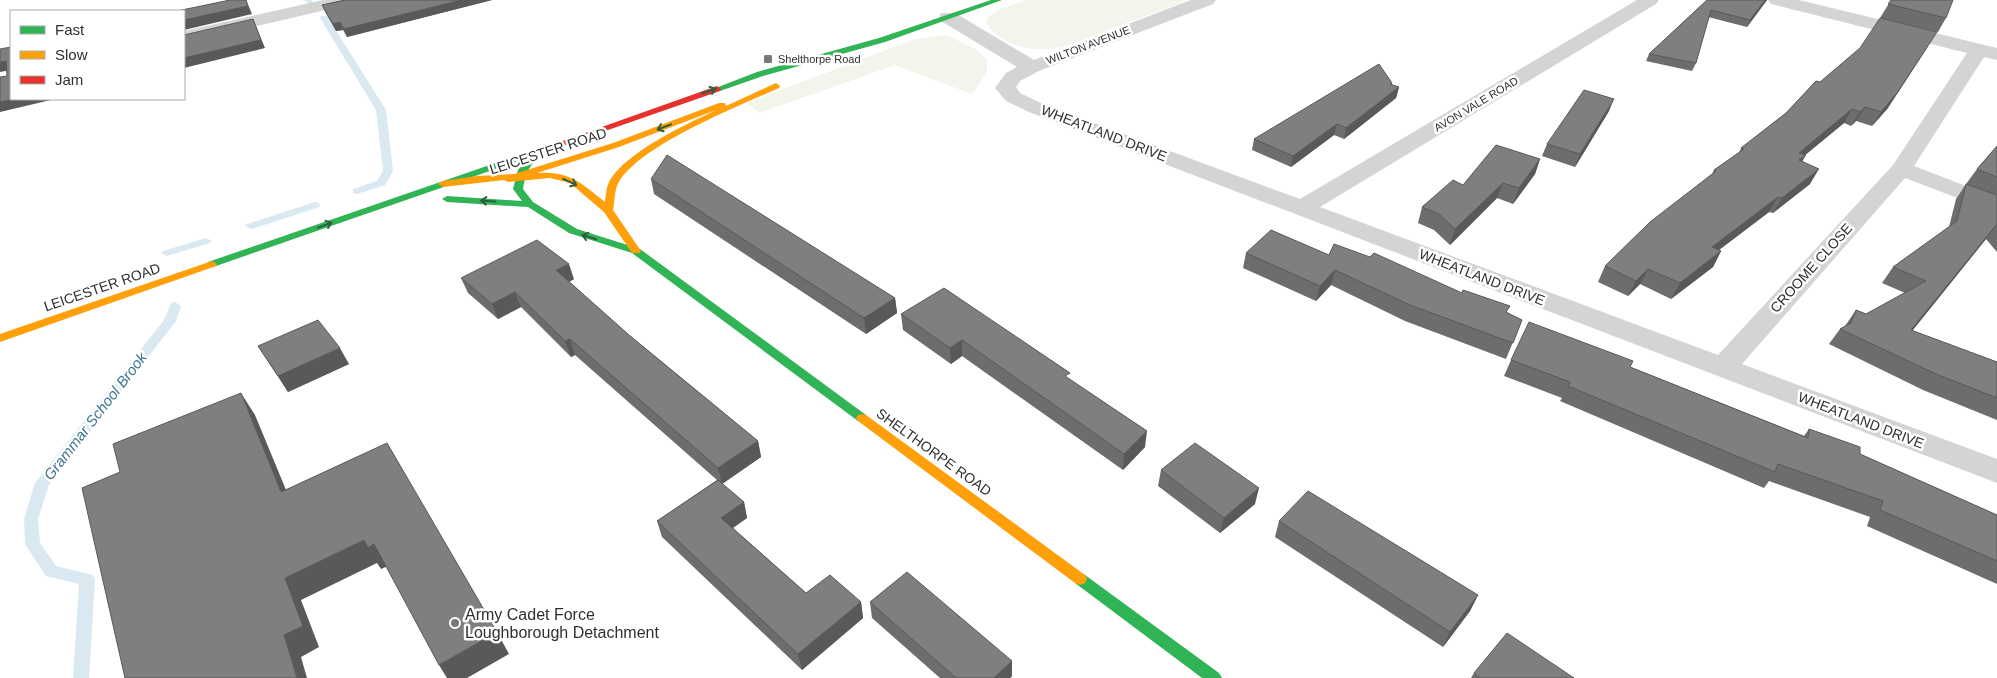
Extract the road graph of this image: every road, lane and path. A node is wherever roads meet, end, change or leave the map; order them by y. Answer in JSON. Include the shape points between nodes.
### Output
{"nodes":[{"id":1,"x":347,"y":0,"type":"edge"},
{"id":2,"x":998,"y":0,"type":"edge"},
{"id":3,"x":1207,"y":0,"type":"edge"},
{"id":4,"x":1650,"y":0,"type":"edge"},
{"id":5,"x":1777,"y":0,"type":"edge"},
{"id":6,"x":948,"y":17,"type":"junction"},
{"id":7,"x":185,"y":37,"type":"edge"},
{"id":8,"x":882,"y":40,"type":"junction"},
{"id":9,"x":1988,"y":52,"type":"edge"},
{"id":10,"x":1032,"y":67,"type":"junction"},
{"id":11,"x":802,"y":74,"type":"dead end"},
{"id":12,"x":544,"y":148,"type":"junction"},
{"id":13,"x":1900,"y":169,"type":"junction"},
{"id":14,"x":519,"y":176,"type":"junction"},
{"id":15,"x":436,"y":185,"type":"junction"},
{"id":16,"x":442,"y":200,"type":"joint"},
{"id":17,"x":530,"y":204,"type":"junction"},
{"id":18,"x":1997,"y":206,"type":"edge"},
{"id":19,"x":1301,"y":208,"type":"junction"},
{"id":20,"x":608,"y":210,"type":"junction"},
{"id":21,"x":327,"y":237,"type":"dead end"},
{"id":22,"x":636,"y":251,"type":"junction"},
{"id":23,"x":214,"y":265,"type":"junction"},
{"id":24,"x":0,"y":338,"type":"edge"},
{"id":25,"x":1722,"y":368,"type":"junction"},
{"id":26,"x":1997,"y":471,"type":"edge"},
{"id":27,"x":1214,"y":678,"type":"edge"}],
"edges":[{"from":1,"to":7,"type":"street"},
{"from":2,"to":6,"type":"main road","name":"LEICESTER ROAD"},
{"from":3,"to":10,"type":"street","name":"WILTON AVENUE"},
{"from":4,"to":19,"type":"street","name":"AVON VALE ROAD"},
{"from":5,"to":9,"type":"street"},
{"from":6,"to":8,"type":"main road","name":"LEICESTER ROAD"},
{"from":6,"to":10,"type":"street","name":"WILTON AVENUE"},
{"from":8,"to":11,"type":"main road","name":"LEICESTER ROAD"},
{"from":12,"to":8,"type":"main road","name":"LEICESTER ROAD","one_way":true,"via":[[760,74]]},
{"from":9,"to":13,"type":"street","name":"CROOME CLOSE"},
{"from":10,"to":19,"type":"street","name":"WHEATLAND DRIVE","via":[[1013,77],[1005,88],[1013,97]]},
{"from":12,"to":14,"type":"main road","via":[[524,162]]},
{"from":12,"to":15,"type":"main road","name":"LEICESTER ROAD"},
{"from":13,"to":18,"type":"street"},
{"from":13,"to":25,"type":"street","name":"CROOME CLOSE"},
{"from":14,"to":15,"type":"main road","name":"SHELTHORPE ROAD"},
{"from":14,"to":16,"type":"main road","name":"LEICESTER ROAD"},
{"from":14,"to":17,"type":"main road","name":"SHELTHORPE ROAD","via":[[518,189]]},
{"from":14,"to":20,"type":"main road","name":"SHELTHORPE ROAD","one_way":true,"via":[[550,175],[572,182]]},
{"from":20,"to":14,"type":"main road","name":"LEICESTER ROAD","one_way":true,"via":[[615,180],[630,164],[693,125],[780,84],[616,145]]},
{"from":23,"to":15,"type":"main road","name":"LEICESTER ROAD","one_way":true},
{"from":17,"to":16,"type":"main road","name":"SHELTHORPE ROAD","one_way":true},
{"from":22,"to":17,"type":"main road","name":"SHELTHORPE ROAD","one_way":true,"via":[[573,231]]},
{"from":19,"to":25,"type":"street","name":"WHEATLAND DRIVE"},
{"from":20,"to":22,"type":"main road","name":"SHELTHORPE ROAD"},
{"from":21,"to":23,"type":"main road","name":"LEICESTER ROAD"},
{"from":22,"to":27,"type":"main road","name":"SHELTHORPE ROAD"},
{"from":23,"to":24,"type":"main road","name":"LEICESTER ROAD"},
{"from":25,"to":26,"type":"street","name":"WHEATLAND DRIVE"}]}
